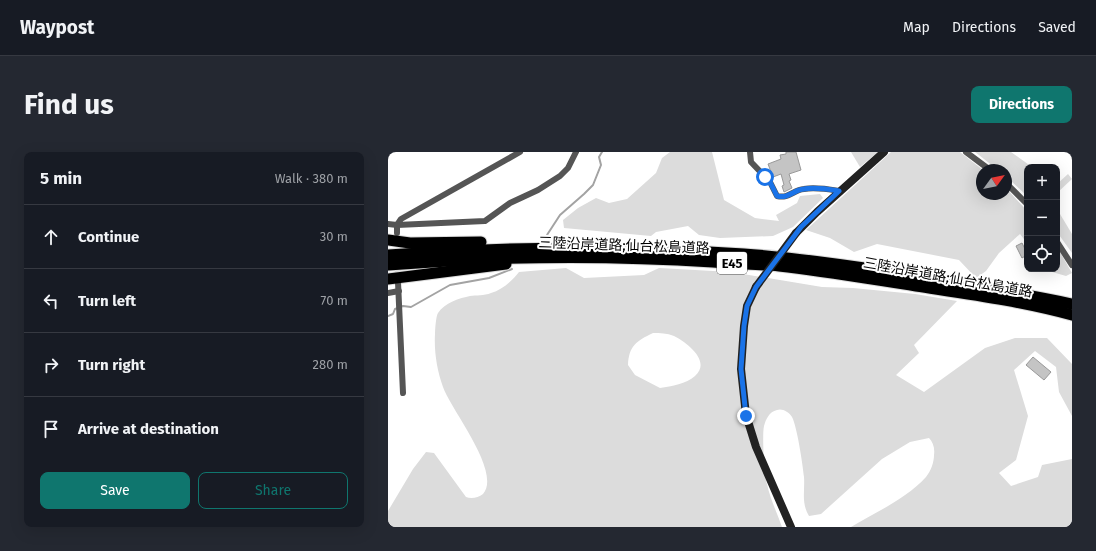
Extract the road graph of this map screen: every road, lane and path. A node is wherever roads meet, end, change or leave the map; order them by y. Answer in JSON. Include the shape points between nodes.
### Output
{"nodes":[{"id":1,"x":520,"y":152,"type":"edge"},
{"id":2,"x":576,"y":152,"type":"edge"},
{"id":3,"x":750,"y":152,"type":"edge"},
{"id":4,"x":884,"y":152,"type":"edge"},
{"id":5,"x":966,"y":152,"type":"edge"},
{"id":6,"x":982,"y":164,"type":"edge"},
{"id":7,"x":1012,"y":189,"type":"edge"},
{"id":8,"x":839,"y":191,"type":"junction"},
{"id":9,"x":1024,"y":201,"type":"edge"},
{"id":10,"x":388,"y":224,"type":"edge"},
{"id":11,"x":397,"y":225,"type":"junction"},
{"id":12,"x":392,"y":236,"type":"edge"},
{"id":13,"x":1060,"y":247,"type":"edge"},
{"id":14,"x":575,"y":252,"type":"junction"},
{"id":15,"x":388,"y":255,"type":"edge"},
{"id":16,"x":388,"y":265,"type":"edge"},
{"id":17,"x":1072,"y":265,"type":"edge"},
{"id":18,"x":393,"y":280,"type":"edge"},
{"id":19,"x":399,"y":291,"type":"junction"},
{"id":20,"x":388,"y":292,"type":"edge"},
{"id":21,"x":1072,"y":304,"type":"edge"},
{"id":22,"x":1072,"y":315,"type":"edge"},
{"id":23,"x":403,"y":393,"type":"dead end"},
{"id":24,"x":791,"y":527,"type":"edge"}],
"edges":[{"from":1,"to":11,"type":"street","via":[[401,219]]},
{"from":2,"to":11,"type":"street","via":[[568,168],[560,176],[510,203],[485,221]]},
{"from":3,"to":8,"type":"street","via":[[751,162],[770,182],[777,196],[788,197],[802,189],[818,187]]},
{"from":4,"to":8,"type":"street"},
{"from":5,"to":6,"type":"street"},
{"from":7,"to":9,"type":"street"},
{"from":8,"to":24,"type":"street","bridge":true,"via":[[796,233],[756,287],[747,306],[744,326],[741,369],[746,416],[756,447]]},
{"from":10,"to":11,"type":"street"},
{"from":11,"to":12,"type":"street"},
{"from":12,"to":14,"type":"highway","via":[[410,243],[512,243]]},
{"from":13,"to":17,"type":"street"},
{"from":14,"to":15,"type":"highway","name":"三陸沿岸道路;仙台松島道路","number":"E45","via":[[480,249]]},
{"from":14,"to":16,"type":"highway","name":"三陸沿岸道路;仙台松島道路","number":"E45"},
{"from":14,"to":18,"type":"highway"},
{"from":14,"to":21,"type":"highway","name":"三陸沿岸道路;仙台松島道路","number":"E45","via":[[659,249],[816,261],[1026,294]]},
{"from":14,"to":22,"type":"highway","name":"三陸沿岸道路;仙台松島道路","number":"E45","via":[[779,266],[960,293]]},
{"from":18,"to":19,"type":"street"},
{"from":19,"to":20,"type":"street"},
{"from":19,"to":23,"type":"street"}]}
